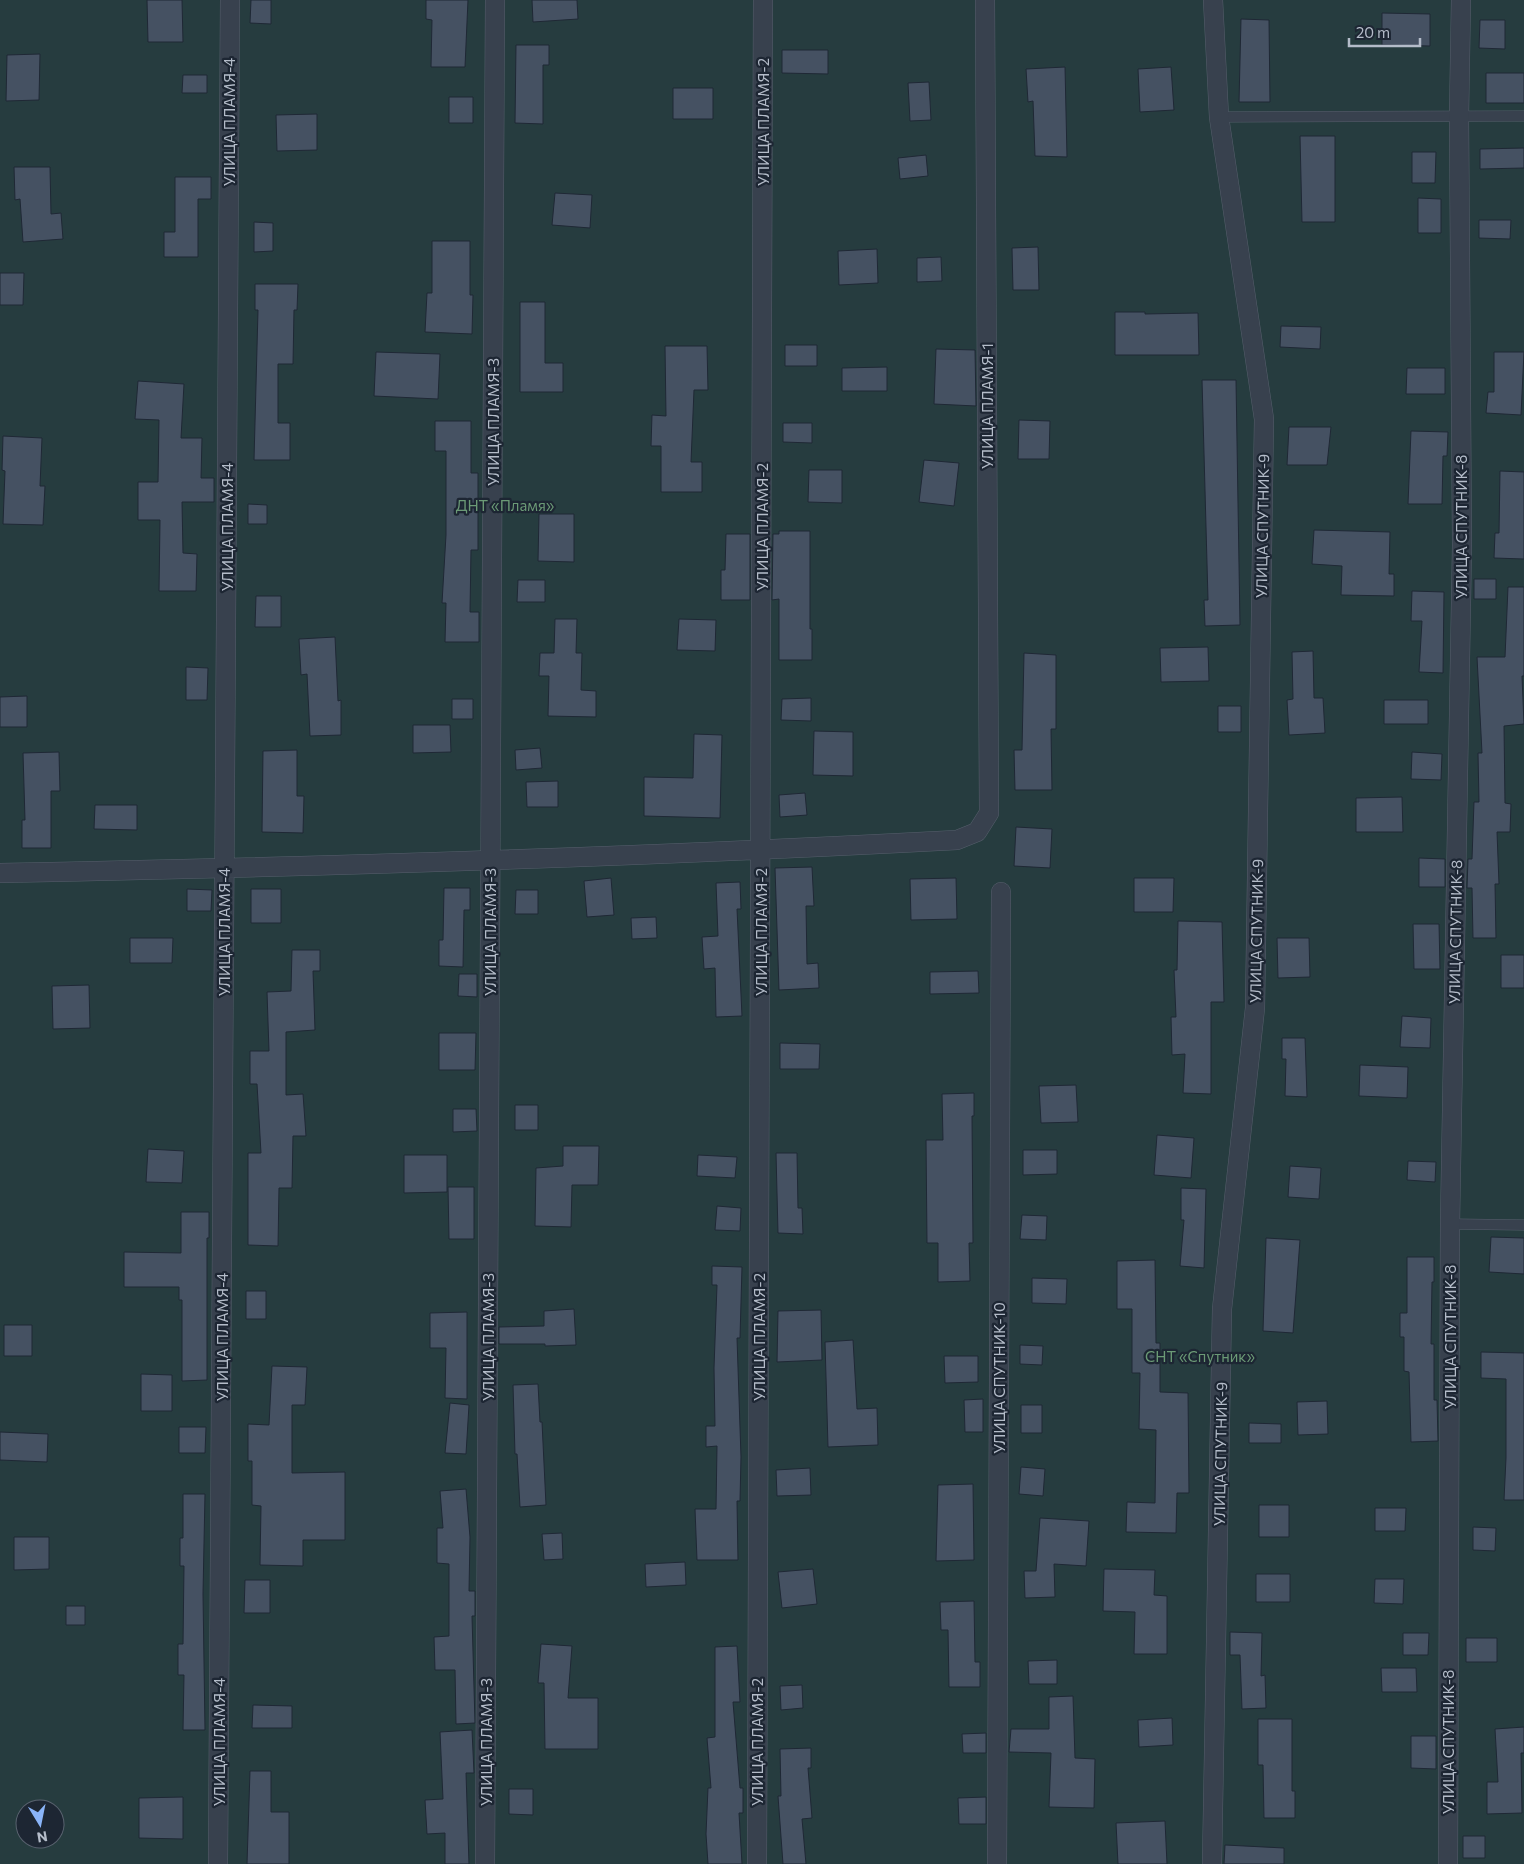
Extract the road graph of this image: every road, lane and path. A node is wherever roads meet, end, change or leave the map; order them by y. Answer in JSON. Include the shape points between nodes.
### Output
{"nodes":[{"id":1,"x":230,"y":0,"type":"edge"},
{"id":2,"x":496,"y":0,"type":"edge"},
{"id":3,"x":763,"y":0,"type":"edge"},
{"id":4,"x":985,"y":0,"type":"edge"},
{"id":5,"x":1213,"y":0,"type":"edge"},
{"id":6,"x":1461,"y":0,"type":"edge"},
{"id":7,"x":1458,"y":116,"type":"junction"},
{"id":8,"x":1524,"y":116,"type":"edge"},
{"id":9,"x":1218,"y":118,"type":"junction"},
{"id":10,"x":761,"y":851,"type":"junction"},
{"id":11,"x":490,"y":859,"type":"junction"},
{"id":12,"x":225,"y":869,"type":"junction"},
{"id":13,"x":0,"y":873,"type":"edge"},
{"id":14,"x":1001,"y":892,"type":"dead end"},
{"id":15,"x":1450,"y":1224,"type":"junction"},
{"id":16,"x":1524,"y":1225,"type":"edge"},
{"id":17,"x":218,"y":1864,"type":"edge"},
{"id":18,"x":485,"y":1864,"type":"edge"},
{"id":19,"x":757,"y":1864,"type":"edge"},
{"id":20,"x":997,"y":1864,"type":"edge"},
{"id":21,"x":1212,"y":1864,"type":"edge"},
{"id":22,"x":1448,"y":1864,"type":"edge"}],
"edges":[{"from":1,"to":12,"type":"street","name":"УЛИЦА ПЛАМЯ-4"},
{"from":2,"to":11,"type":"street","name":"УЛИЦА ПЛАМЯ-3"},
{"from":3,"to":10,"type":"street","name":"УЛИЦА ПЛАМЯ-2"},
{"from":4,"to":10,"type":"street","name":"УЛИЦА ПЛАМЯ-1","via":[[989,813],[977,832],[957,840]]},
{"from":5,"to":9,"type":"street","name":"УЛИЦА СПУТНИК-9"},
{"from":6,"to":7,"type":"street","name":"УЛИЦА СПУТНИК-8"},
{"from":7,"to":8,"type":"lane"},
{"from":7,"to":9,"type":"lane"},
{"from":7,"to":15,"type":"street","name":"УЛИЦА СПУТНИК-8","via":[[1462,546]]},
{"from":9,"to":21,"type":"street","name":"УЛИЦА СПУТНИК-9","via":[[1264,419],[1255,1008],[1222,1309]]},
{"from":10,"to":11,"type":"street"},
{"from":10,"to":19,"type":"street","name":"УЛИЦА ПЛАМЯ-2"},
{"from":11,"to":12,"type":"street"},
{"from":11,"to":18,"type":"street","name":"УЛИЦА ПЛАМЯ-3"},
{"from":12,"to":13,"type":"street"},
{"from":12,"to":17,"type":"street","name":"УЛИЦА ПЛАМЯ-4"},
{"from":14,"to":20,"type":"street","name":"УЛИЦА СПУТНИК-10"},
{"from":15,"to":16,"type":"lane"},
{"from":15,"to":22,"type":"street","name":"УЛИЦА СПУТНИК-8"}]}
